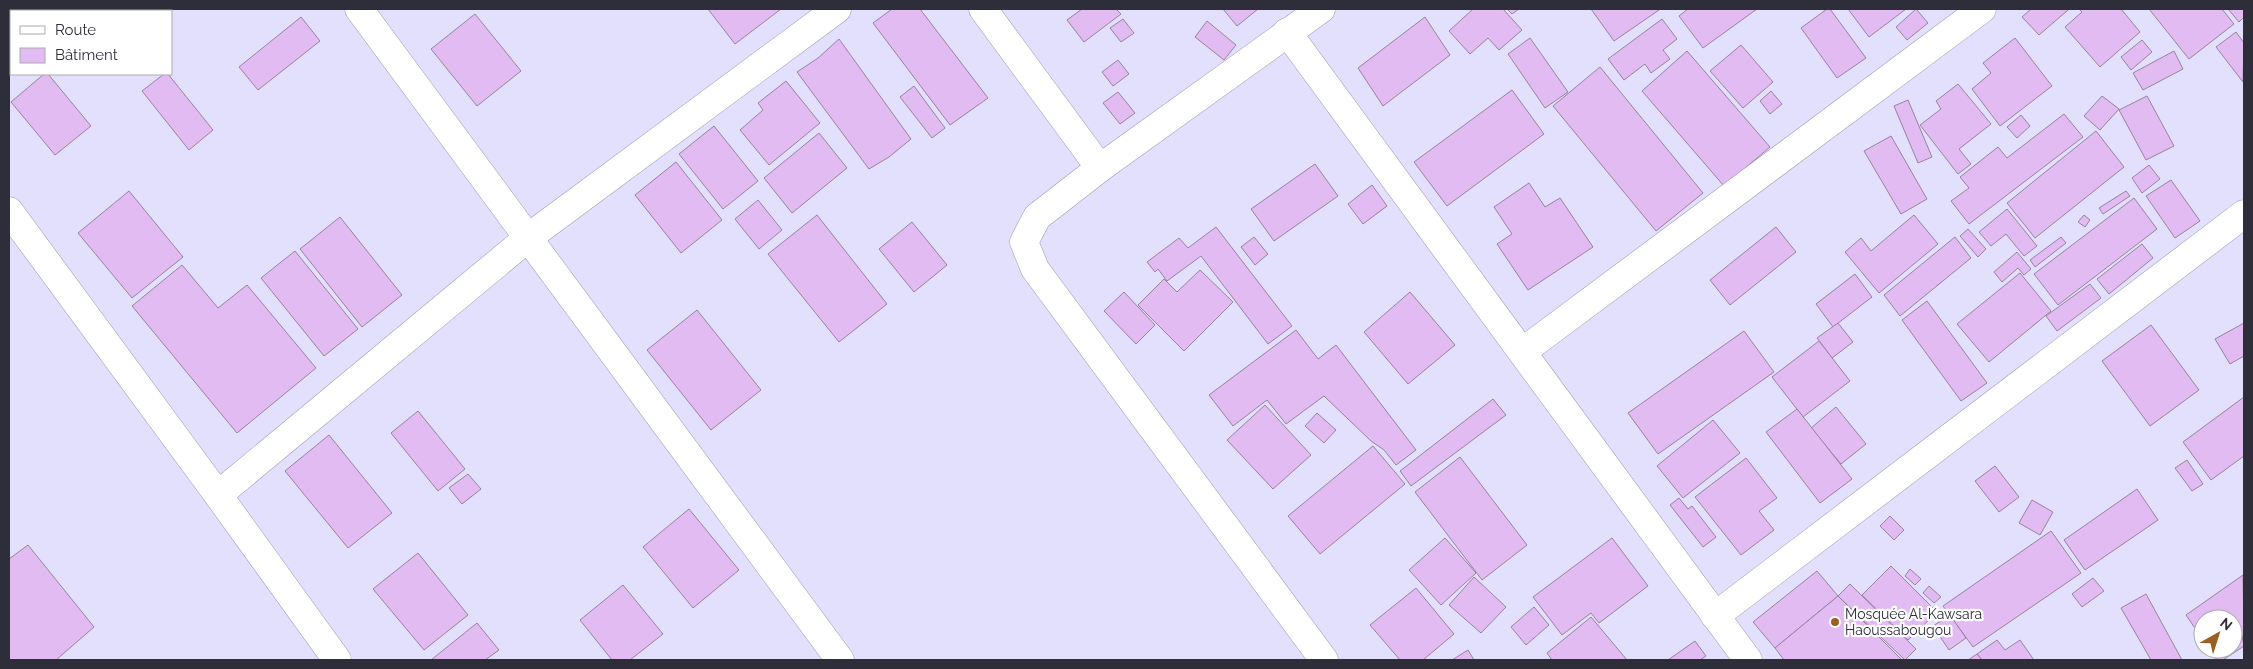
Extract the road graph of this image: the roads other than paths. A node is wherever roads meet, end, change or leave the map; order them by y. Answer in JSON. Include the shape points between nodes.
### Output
{"nodes":[{"id":1,"x":359,"y":9,"type":"edge"},
{"id":2,"x":837,"y":9,"type":"edge"},
{"id":3,"x":983,"y":9,"type":"edge"},
{"id":4,"x":1321,"y":9,"type":"edge"},
{"id":5,"x":1982,"y":9,"type":"edge"},
{"id":6,"x":1287,"y":32,"type":"junction"},
{"id":7,"x":1100,"y":168,"type":"junction"},
{"id":8,"x":9,"y":211,"type":"edge"},
{"id":9,"x":2244,"y":214,"type":"edge"},
{"id":10,"x":529,"y":237,"type":"junction"},
{"id":11,"x":1522,"y":352,"type":"junction"},
{"id":12,"x":218,"y":495,"type":"junction"},
{"id":13,"x":1715,"y":616,"type":"junction"},
{"id":14,"x":337,"y":660,"type":"edge"},
{"id":15,"x":840,"y":660,"type":"edge"},
{"id":16,"x":1324,"y":660,"type":"edge"},
{"id":17,"x":1748,"y":660,"type":"edge"}],
"edges":[{"from":1,"to":10,"type":"street"},
{"from":2,"to":10,"type":"street"},
{"from":3,"to":7,"type":"street"},
{"from":4,"to":6,"type":"street"},
{"from":5,"to":11,"type":"street"},
{"from":6,"to":7,"type":"street"},
{"from":6,"to":11,"type":"street"},
{"from":7,"to":16,"type":"street","via":[[1037,216],[1024,242],[1035,269]]},
{"from":8,"to":12,"type":"street"},
{"from":9,"to":13,"type":"street"},
{"from":10,"to":12,"type":"street"},
{"from":10,"to":15,"type":"street"},
{"from":11,"to":13,"type":"street"},
{"from":12,"to":14,"type":"street"},
{"from":13,"to":17,"type":"street"}]}
